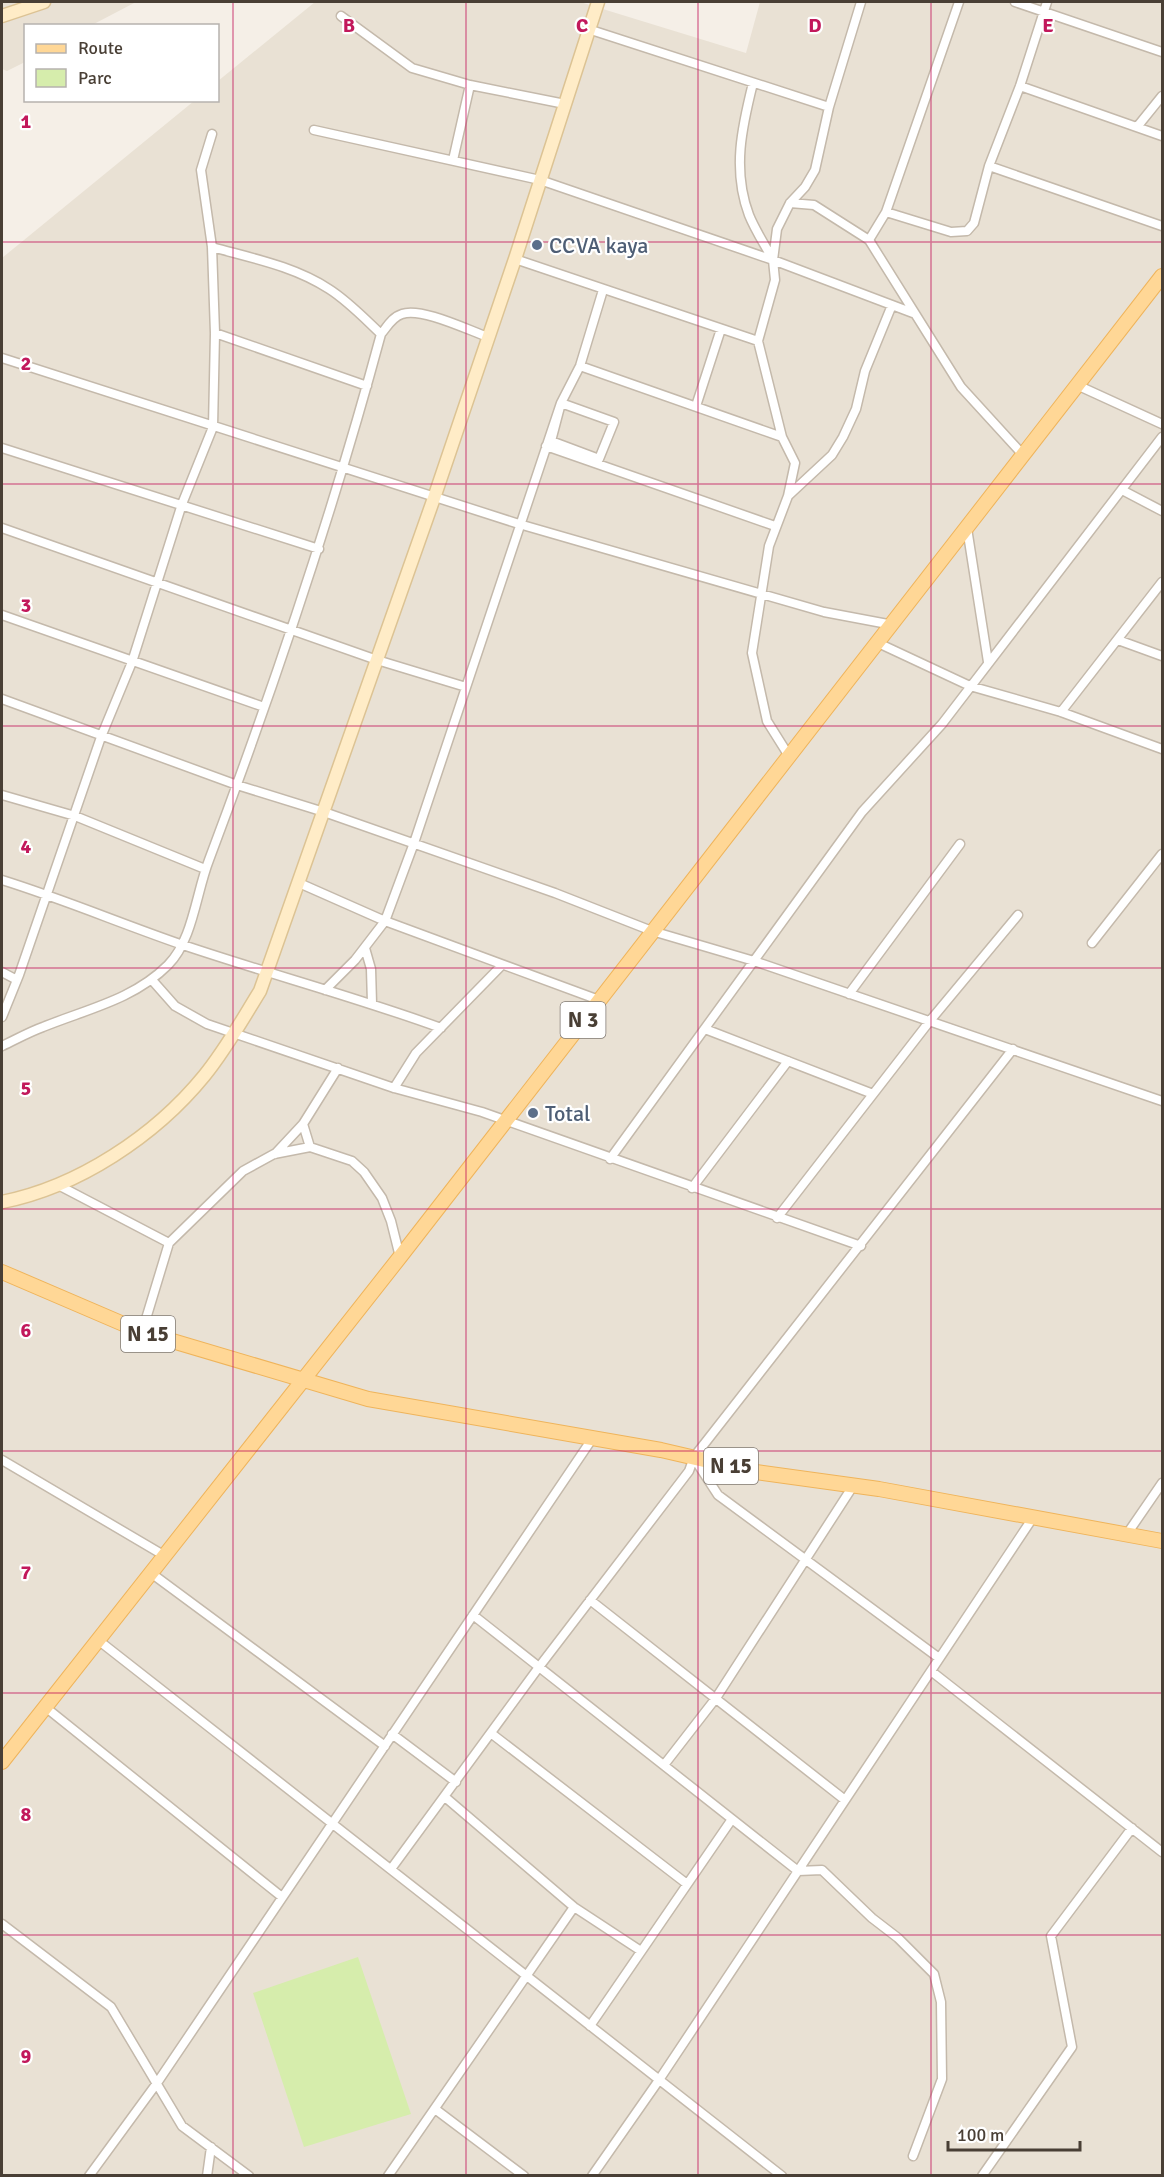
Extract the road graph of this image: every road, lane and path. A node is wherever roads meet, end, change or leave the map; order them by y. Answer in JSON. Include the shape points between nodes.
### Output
{"nodes":[{"id":1,"x":44,"y":2,"type":"edge"},
{"id":2,"x":598,"y":2,"type":"edge"},
{"id":3,"x":861,"y":2,"type":"edge"},
{"id":4,"x":959,"y":2,"type":"edge"},
{"id":5,"x":1015,"y":2,"type":"edge"},
{"id":6,"x":1047,"y":2,"type":"edge"},
{"id":7,"x":1044,"y":11,"type":"junction"},
{"id":8,"x":2,"y":16,"type":"edge"},
{"id":9,"x":341,"y":16,"type":"dead end"},
{"id":10,"x":588,"y":29,"type":"junction"},
{"id":11,"x":1162,"y":52,"type":"edge"},
{"id":12,"x":753,"y":83,"type":"junction"},
{"id":13,"x":471,"y":85,"type":"junction"},
{"id":14,"x":1020,"y":86,"type":"junction"},
{"id":15,"x":1162,"y":96,"type":"edge"},
{"id":16,"x":565,"y":104,"type":"junction"},
{"id":17,"x":829,"y":107,"type":"junction"},
{"id":18,"x":1137,"y":127,"type":"junction"},
{"id":19,"x":314,"y":130,"type":"dead end"},
{"id":20,"x":212,"y":134,"type":"dead end"},
{"id":21,"x":1162,"y":136,"type":"edge"},
{"id":22,"x":453,"y":160,"type":"junction"},
{"id":23,"x":989,"y":166,"type":"junction"},
{"id":24,"x":540,"y":180,"type":"junction"},
{"id":25,"x":790,"y":203,"type":"junction"},
{"id":26,"x":886,"y":212,"type":"junction"},
{"id":27,"x":1162,"y":226,"type":"edge"},
{"id":28,"x":869,"y":240,"type":"junction"},
{"id":29,"x":212,"y":247,"type":"junction"},
{"id":30,"x":515,"y":259,"type":"junction"},
{"id":31,"x":773,"y":260,"type":"junction"},
{"id":32,"x":1162,"y":276,"type":"edge"},
{"id":33,"x":603,"y":290,"type":"junction"},
{"id":34,"x":892,"y":305,"type":"junction"},
{"id":35,"x":913,"y":313,"type":"junction"},
{"id":36,"x":721,"y":329,"type":"junction"},
{"id":37,"x":215,"y":333,"type":"junction"},
{"id":38,"x":381,"y":334,"type":"junction"},
{"id":39,"x":488,"y":338,"type":"junction"},
{"id":40,"x":758,"y":341,"type":"junction"},
{"id":41,"x":2,"y":358,"type":"edge"},
{"id":42,"x":580,"y":366,"type":"junction"},
{"id":43,"x":367,"y":386,"type":"junction"},
{"id":44,"x":1079,"y":386,"type":"junction"},
{"id":45,"x":561,"y":403,"type":"junction"},
{"id":46,"x":696,"y":406,"type":"junction"},
{"id":47,"x":1162,"y":424,"type":"edge"},
{"id":48,"x":213,"y":427,"type":"junction"},
{"id":49,"x":782,"y":437,"type":"junction"},
{"id":50,"x":1162,"y":437,"type":"edge"},
{"id":51,"x":546,"y":446,"type":"junction"},
{"id":52,"x":2,"y":448,"type":"edge"},
{"id":53,"x":1024,"y":456,"type":"junction"},
{"id":54,"x":345,"y":468,"type":"junction"},
{"id":55,"x":1122,"y":490,"type":"junction"},
{"id":56,"x":788,"y":496,"type":"junction"},
{"id":57,"x":434,"y":498,"type":"junction"},
{"id":58,"x":182,"y":504,"type":"junction"},
{"id":59,"x":1162,"y":511,"type":"edge"},
{"id":60,"x":519,"y":524,"type":"junction"},
{"id":61,"x":775,"y":526,"type":"junction"},
{"id":62,"x":2,"y":528,"type":"edge"},
{"id":63,"x":967,"y":528,"type":"junction"},
{"id":64,"x":319,"y":549,"type":"junction"},
{"id":65,"x":1162,"y":582,"type":"edge"},
{"id":66,"x":156,"y":583,"type":"junction"},
{"id":67,"x":760,"y":595,"type":"junction"},
{"id":68,"x":2,"y":615,"type":"edge"},
{"id":69,"x":893,"y":625,"type":"junction"},
{"id":70,"x":291,"y":631,"type":"junction"},
{"id":71,"x":1118,"y":640,"type":"junction"},
{"id":72,"x":878,"y":643,"type":"junction"},
{"id":73,"x":1162,"y":656,"type":"edge"},
{"id":74,"x":377,"y":660,"type":"junction"},
{"id":75,"x":132,"y":662,"type":"junction"},
{"id":76,"x":988,"y":662,"type":"junction"},
{"id":77,"x":970,"y":686,"type":"junction"},
{"id":78,"x":466,"y":687,"type":"junction"},
{"id":79,"x":2,"y":699,"type":"edge"},
{"id":80,"x":264,"y":707,"type":"junction"},
{"id":81,"x":1061,"y":712,"type":"junction"},
{"id":82,"x":101,"y":737,"type":"junction"},
{"id":83,"x":1162,"y":749,"type":"edge"},
{"id":84,"x":789,"y":756,"type":"junction"},
{"id":85,"x":237,"y":785,"type":"junction"},
{"id":86,"x":2,"y":795,"type":"edge"},
{"id":87,"x":324,"y":812,"type":"junction"},
{"id":88,"x":75,"y":816,"type":"junction"},
{"id":89,"x":414,"y":843,"type":"junction"},
{"id":90,"x":960,"y":844,"type":"dead end"},
{"id":91,"x":1162,"y":854,"type":"edge"},
{"id":92,"x":205,"y":869,"type":"junction"},
{"id":93,"x":2,"y":880,"type":"edge"},
{"id":94,"x":299,"y":883,"type":"junction"},
{"id":95,"x":47,"y":894,"type":"junction"},
{"id":96,"x":1018,"y":915,"type":"dead end"},
{"id":97,"x":385,"y":921,"type":"junction"},
{"id":98,"x":652,"y":931,"type":"junction"},
{"id":99,"x":1092,"y":943,"type":"dead end"},
{"id":100,"x":182,"y":944,"type":"junction"},
{"id":101,"x":365,"y":948,"type":"junction"},
{"id":102,"x":754,"y":961,"type":"junction"},
{"id":103,"x":502,"y":965,"type":"junction"},
{"id":104,"x":2,"y":972,"type":"edge"},
{"id":105,"x":268,"y":972,"type":"junction"},
{"id":106,"x":17,"y":980,"type":"junction"},
{"id":107,"x":152,"y":980,"type":"junction"},
{"id":108,"x":325,"y":990,"type":"junction"},
{"id":109,"x":849,"y":994,"type":"junction"},
{"id":110,"x":599,"y":1000,"type":"junction"},
{"id":111,"x":372,"y":1003,"type":"junction"},
{"id":112,"x":2,"y":1017,"type":"edge"},
{"id":113,"x":929,"y":1022,"type":"junction"},
{"id":114,"x":441,"y":1028,"type":"junction"},
{"id":115,"x":705,"y":1029,"type":"junction"},
{"id":116,"x":236,"y":1034,"type":"junction"},
{"id":117,"x":2,"y":1046,"type":"edge"},
{"id":118,"x":1013,"y":1049,"type":"junction"},
{"id":119,"x":788,"y":1061,"type":"junction"},
{"id":120,"x":338,"y":1068,"type":"junction"},
{"id":121,"x":394,"y":1088,"type":"junction"},
{"id":122,"x":873,"y":1094,"type":"junction"},
{"id":123,"x":1162,"y":1101,"type":"edge"},
{"id":124,"x":504,"y":1121,"type":"junction"},
{"id":125,"x":303,"y":1124,"type":"junction"},
{"id":126,"x":310,"y":1147,"type":"junction"},
{"id":127,"x":274,"y":1154,"type":"junction"},
{"id":128,"x":610,"y":1159,"type":"junction"},
{"id":129,"x":58,"y":1185,"type":"junction"},
{"id":130,"x":692,"y":1188,"type":"junction"},
{"id":131,"x":2,"y":1202,"type":"edge"},
{"id":132,"x":777,"y":1218,"type":"junction"},
{"id":133,"x":169,"y":1243,"type":"junction"},
{"id":134,"x":861,"y":1246,"type":"junction"},
{"id":135,"x":400,"y":1257,"type":"junction"},
{"id":136,"x":2,"y":1273,"type":"edge"},
{"id":137,"x":142,"y":1332,"type":"junction"},
{"id":138,"x":301,"y":1380,"type":"junction"},
{"id":139,"x":592,"y":1438,"type":"junction"},
{"id":140,"x":694,"y":1458,"type":"junction"},
{"id":141,"x":2,"y":1460,"type":"edge"},
{"id":142,"x":1162,"y":1483,"type":"edge"},
{"id":143,"x":853,"y":1486,"type":"junction"},
{"id":144,"x":1034,"y":1516,"type":"junction"},
{"id":145,"x":1127,"y":1534,"type":"junction"},
{"id":146,"x":1162,"y":1541,"type":"edge"},
{"id":147,"x":165,"y":1556,"type":"junction"},
{"id":148,"x":804,"y":1559,"type":"junction"},
{"id":149,"x":151,"y":1573,"type":"junction"},
{"id":150,"x":590,"y":1600,"type":"junction"},
{"id":151,"x":473,"y":1615,"type":"junction"},
{"id":152,"x":98,"y":1640,"type":"junction"},
{"id":153,"x":939,"y":1658,"type":"junction"},
{"id":154,"x":539,"y":1667,"type":"junction"},
{"id":155,"x":931,"y":1671,"type":"junction"},
{"id":156,"x":716,"y":1698,"type":"junction"},
{"id":157,"x":44,"y":1706,"type":"junction"},
{"id":158,"x":392,"y":1734,"type":"junction"},
{"id":159,"x":492,"y":1734,"type":"junction"},
{"id":160,"x":385,"y":1746,"type":"junction"},
{"id":161,"x":2,"y":1762,"type":"edge"},
{"id":162,"x":664,"y":1765,"type":"junction"},
{"id":163,"x":456,"y":1782,"type":"junction"},
{"id":164,"x":445,"y":1797,"type":"junction"},
{"id":165,"x":845,"y":1800,"type":"junction"},
{"id":166,"x":732,"y":1819,"type":"junction"},
{"id":167,"x":333,"y":1822,"type":"junction"},
{"id":168,"x":1131,"y":1828,"type":"junction"},
{"id":169,"x":1162,"y":1852,"type":"edge"},
{"id":170,"x":391,"y":1869,"type":"junction"},
{"id":171,"x":798,"y":1871,"type":"junction"},
{"id":172,"x":687,"y":1884,"type":"junction"},
{"id":173,"x":282,"y":1897,"type":"junction"},
{"id":174,"x":574,"y":1907,"type":"junction"},
{"id":175,"x":2,"y":1924,"type":"edge"},
{"id":176,"x":641,"y":1951,"type":"junction"},
{"id":177,"x":527,"y":1978,"type":"junction"},
{"id":178,"x":590,"y":2026,"type":"junction"},
{"id":179,"x":659,"y":2080,"type":"junction"},
{"id":180,"x":157,"y":2083,"type":"junction"},
{"id":181,"x":435,"y":2109,"type":"junction"},
{"id":182,"x":211,"y":2147,"type":"junction"},
{"id":183,"x":913,"y":2156,"type":"dead end"},
{"id":184,"x":89,"y":2175,"type":"edge"},
{"id":185,"x":207,"y":2175,"type":"edge"},
{"id":186,"x":249,"y":2175,"type":"edge"},
{"id":187,"x":388,"y":2175,"type":"edge"},
{"id":188,"x":524,"y":2175,"type":"edge"},
{"id":189,"x":592,"y":2175,"type":"edge"},
{"id":190,"x":782,"y":2175,"type":"edge"},
{"id":191,"x":981,"y":2175,"type":"edge"}],
"edges":[{"from":1,"to":8,"type":"main road"},
{"from":2,"to":10,"type":"main road"},
{"from":3,"to":17,"type":"street"},
{"from":4,"to":26,"type":"street"},
{"from":5,"to":7,"type":"street"},
{"from":6,"to":7,"type":"street"},
{"from":7,"to":11,"type":"street"},
{"from":7,"to":14,"type":"street"},
{"from":9,"to":13,"type":"street","via":[[412,68]]},
{"from":10,"to":12,"type":"street"},
{"from":10,"to":16,"type":"main road"},
{"from":12,"to":17,"type":"street"},
{"from":12,"to":31,"type":"street","via":[[739,153],[741,179],[748,214]]},
{"from":13,"to":16,"type":"street"},
{"from":13,"to":22,"type":"street"},
{"from":14,"to":18,"type":"street"},
{"from":14,"to":23,"type":"street"},
{"from":15,"to":18,"type":"street"},
{"from":16,"to":24,"type":"main road"},
{"from":17,"to":25,"type":"street","via":[[815,170]]},
{"from":18,"to":21,"type":"street"},
{"from":19,"to":22,"type":"street"},
{"from":20,"to":29,"type":"street","via":[[201,170]]},
{"from":22,"to":24,"type":"street"},
{"from":23,"to":26,"type":"street","via":[[974,223],[967,231],[951,232]]},
{"from":23,"to":27,"type":"street"},
{"from":24,"to":30,"type":"main road"},
{"from":24,"to":31,"type":"street"},
{"from":25,"to":28,"type":"street","via":[[814,205]]},
{"from":25,"to":31,"type":"street","via":[[777,229]]},
{"from":26,"to":28,"type":"street"},
{"from":28,"to":35,"type":"street"},
{"from":29,"to":37,"type":"street"},
{"from":29,"to":38,"type":"street","via":[[311,279],[349,304]]},
{"from":30,"to":33,"type":"street"},
{"from":30,"to":39,"type":"main road"},
{"from":31,"to":34,"type":"street"},
{"from":31,"to":40,"type":"street","via":[[775,280]]},
{"from":32,"to":44,"type":"main road","number":"N 3"},
{"from":33,"to":36,"type":"street"},
{"from":33,"to":42,"type":"street"},
{"from":34,"to":35,"type":"street"},
{"from":34,"to":56,"type":"street","via":[[843,437],[832,455]]},
{"from":35,"to":53,"type":"street","via":[[961,387]]},
{"from":36,"to":40,"type":"street"},
{"from":36,"to":46,"type":"street"},
{"from":37,"to":43,"type":"street"},
{"from":37,"to":48,"type":"street"},
{"from":38,"to":39,"type":"street","via":[[402,314],[420,314]]},
{"from":38,"to":43,"type":"street"},
{"from":39,"to":57,"type":"main road"},
{"from":40,"to":49,"type":"street"},
{"from":41,"to":48,"type":"street"},
{"from":42,"to":45,"type":"street"},
{"from":42,"to":46,"type":"street"},
{"from":43,"to":54,"type":"street"},
{"from":44,"to":47,"type":"street"},
{"from":44,"to":53,"type":"main road","number":"N 3"},
{"from":45,"to":45,"type":"street","via":[[614,422],[599,459],[551,441]]},
{"from":45,"to":51,"type":"street"},
{"from":46,"to":49,"type":"street"},
{"from":48,"to":54,"type":"street"},
{"from":48,"to":58,"type":"street"},
{"from":49,"to":56,"type":"street","via":[[795,463]]},
{"from":50,"to":55,"type":"street"},
{"from":51,"to":60,"type":"street"},
{"from":51,"to":61,"type":"street"},
{"from":52,"to":58,"type":"street"},
{"from":53,"to":63,"type":"main road","number":"N 3"},
{"from":54,"to":57,"type":"street"},
{"from":54,"to":64,"type":"street"},
{"from":55,"to":59,"type":"street"},
{"from":55,"to":76,"type":"street"},
{"from":56,"to":61,"type":"street"},
{"from":57,"to":60,"type":"street"},
{"from":57,"to":74,"type":"main road"},
{"from":58,"to":64,"type":"street"},
{"from":58,"to":66,"type":"street"},
{"from":60,"to":67,"type":"street"},
{"from":60,"to":78,"type":"street"},
{"from":61,"to":67,"type":"street"},
{"from":62,"to":66,"type":"street"},
{"from":63,"to":69,"type":"main road","number":"N 3"},
{"from":63,"to":76,"type":"street"},
{"from":64,"to":70,"type":"street"},
{"from":65,"to":71,"type":"street"},
{"from":66,"to":70,"type":"street"},
{"from":66,"to":75,"type":"street"},
{"from":67,"to":69,"type":"street"},
{"from":67,"to":84,"type":"street","via":[[752,653],[767,721]]},
{"from":68,"to":75,"type":"street"},
{"from":69,"to":72,"type":"main road","number":"N 3"},
{"from":70,"to":74,"type":"street"},
{"from":70,"to":80,"type":"street"},
{"from":71,"to":73,"type":"street"},
{"from":71,"to":81,"type":"street"},
{"from":72,"to":77,"type":"street"},
{"from":72,"to":84,"type":"main road","number":"N 3"},
{"from":74,"to":78,"type":"street"},
{"from":74,"to":87,"type":"main road"},
{"from":75,"to":80,"type":"street"},
{"from":75,"to":82,"type":"street"},
{"from":76,"to":77,"type":"street"},
{"from":77,"to":81,"type":"street"},
{"from":77,"to":102,"type":"street","via":[[942,724],[862,812]]},
{"from":78,"to":89,"type":"street"},
{"from":79,"to":82,"type":"street"},
{"from":80,"to":85,"type":"street"},
{"from":81,"to":83,"type":"street"},
{"from":82,"to":85,"type":"street"},
{"from":82,"to":88,"type":"street"},
{"from":84,"to":98,"type":"main road","number":"N 3"},
{"from":85,"to":87,"type":"street"},
{"from":85,"to":92,"type":"street"},
{"from":86,"to":88,"type":"street"},
{"from":87,"to":89,"type":"street"},
{"from":87,"to":94,"type":"main road"},
{"from":88,"to":92,"type":"street"},
{"from":88,"to":95,"type":"street"},
{"from":89,"to":97,"type":"street"},
{"from":89,"to":98,"type":"street"},
{"from":90,"to":109,"type":"street"},
{"from":91,"to":99,"type":"street"},
{"from":92,"to":100,"type":"street"},
{"from":93,"to":95,"type":"street"},
{"from":94,"to":97,"type":"street"},
{"from":94,"to":105,"type":"main road"},
{"from":95,"to":100,"type":"street"},
{"from":95,"to":106,"type":"street"},
{"from":96,"to":113,"type":"street"},
{"from":97,"to":101,"type":"street"},
{"from":97,"to":103,"type":"street"},
{"from":98,"to":102,"type":"street"},
{"from":98,"to":110,"type":"main road","number":"N 3"},
{"from":100,"to":105,"type":"street"},
{"from":100,"to":107,"type":"street"},
{"from":101,"to":108,"type":"street"},
{"from":101,"to":111,"type":"street","via":[[371,969]]},
{"from":102,"to":109,"type":"street"},
{"from":102,"to":115,"type":"street"},
{"from":103,"to":110,"type":"street"},
{"from":103,"to":114,"type":"street"},
{"from":104,"to":106,"type":"street"},
{"from":105,"to":108,"type":"street"},
{"from":105,"to":116,"type":"main road"},
{"from":106,"to":112,"type":"street"},
{"from":107,"to":116,"type":"street","via":[[185,1014]]},
{"from":107,"to":117,"type":"street","via":[[105,1005]]},
{"from":108,"to":111,"type":"street"},
{"from":109,"to":113,"type":"street"},
{"from":110,"to":124,"type":"main road","number":"N 3"},
{"from":111,"to":114,"type":"street"},
{"from":113,"to":118,"type":"street"},
{"from":113,"to":122,"type":"street"},
{"from":114,"to":121,"type":"street","via":[[416,1053]]},
{"from":115,"to":119,"type":"street"},
{"from":115,"to":128,"type":"street"},
{"from":116,"to":120,"type":"street"},
{"from":116,"to":129,"type":"main road","via":[[184,1099],[127,1145]]},
{"from":118,"to":123,"type":"street"},
{"from":118,"to":134,"type":"street"},
{"from":119,"to":122,"type":"street"},
{"from":119,"to":130,"type":"street"},
{"from":120,"to":121,"type":"street"},
{"from":120,"to":125,"type":"street"},
{"from":121,"to":124,"type":"street","via":[[447,1100]]},
{"from":122,"to":132,"type":"street"},
{"from":124,"to":128,"type":"street"},
{"from":124,"to":135,"type":"main road","number":"N 3"},
{"from":125,"to":126,"type":"street"},
{"from":125,"to":127,"type":"street"},
{"from":126,"to":127,"type":"street"},
{"from":126,"to":135,"type":"street","via":[[340,1155],[364,1172],[392,1221]]},
{"from":127,"to":133,"type":"street","via":[[243,1171]]},
{"from":128,"to":130,"type":"street"},
{"from":129,"to":131,"type":"main road"},
{"from":129,"to":133,"type":"street"},
{"from":130,"to":132,"type":"street"},
{"from":132,"to":134,"type":"street"},
{"from":133,"to":137,"type":"street"},
{"from":134,"to":140,"type":"street"},
{"from":135,"to":138,"type":"main road","number":"N 3"},
{"from":136,"to":137,"type":"main road","number":"N 15"},
{"from":137,"to":138,"type":"main road","number":"N 15"},
{"from":138,"to":139,"type":"main road","number":"N 15","via":[[368,1399]]},
{"from":138,"to":147,"type":"main road","number":"N 3"},
{"from":139,"to":140,"type":"main road","number":"N 15"},
{"from":139,"to":151,"type":"street"},
{"from":140,"to":143,"type":"main road","number":"N 15","via":[[756,1472]]},
{"from":140,"to":148,"type":"street","via":[[718,1495]]},
{"from":140,"to":150,"type":"street","via":[[689,1471]]},
{"from":141,"to":147,"type":"street"},
{"from":142,"to":145,"type":"street"},
{"from":143,"to":144,"type":"main road","number":"N 15"},
{"from":143,"to":148,"type":"street"},
{"from":144,"to":145,"type":"main road","number":"N 15"},
{"from":144,"to":153,"type":"street"},
{"from":145,"to":146,"type":"main road","number":"N 15"},
{"from":147,"to":149,"type":"main road","number":"N 3"},
{"from":148,"to":153,"type":"street"},
{"from":148,"to":156,"type":"street"},
{"from":149,"to":152,"type":"main road","number":"N 3"},
{"from":149,"to":160,"type":"street"},
{"from":150,"to":154,"type":"street"},
{"from":150,"to":156,"type":"street"},
{"from":151,"to":154,"type":"street"},
{"from":151,"to":158,"type":"street"},
{"from":152,"to":157,"type":"main road","number":"N 3"},
{"from":152,"to":167,"type":"street"},
{"from":153,"to":155,"type":"street"},
{"from":154,"to":159,"type":"street"},
{"from":154,"to":162,"type":"street"},
{"from":155,"to":165,"type":"street"},
{"from":155,"to":168,"type":"street"},
{"from":156,"to":162,"type":"street"},
{"from":156,"to":165,"type":"street"},
{"from":157,"to":161,"type":"main road","number":"N 3"},
{"from":157,"to":173,"type":"street"},
{"from":158,"to":160,"type":"street"},
{"from":158,"to":163,"type":"street"},
{"from":159,"to":163,"type":"street"},
{"from":159,"to":172,"type":"street"},
{"from":160,"to":167,"type":"street"},
{"from":162,"to":166,"type":"street"},
{"from":163,"to":164,"type":"street"},
{"from":164,"to":170,"type":"street"},
{"from":164,"to":174,"type":"street"},
{"from":165,"to":171,"type":"street"},
{"from":166,"to":171,"type":"street"},
{"from":166,"to":172,"type":"street"},
{"from":167,"to":170,"type":"street"},
{"from":167,"to":173,"type":"street"},
{"from":168,"to":169,"type":"street"},
{"from":168,"to":191,"type":"street","via":[[1051,1935],[1072,2047]]},
{"from":170,"to":177,"type":"street"},
{"from":171,"to":179,"type":"street"},
{"from":171,"to":183,"type":"street","via":[[822,1870],[934,1974],[941,2002],[942,2079]]},
{"from":172,"to":176,"type":"street"},
{"from":173,"to":180,"type":"street"},
{"from":174,"to":176,"type":"street"},
{"from":174,"to":177,"type":"street"},
{"from":175,"to":180,"type":"street","via":[[111,2007]]},
{"from":176,"to":178,"type":"street"},
{"from":177,"to":178,"type":"street"},
{"from":177,"to":181,"type":"street"},
{"from":178,"to":179,"type":"street"},
{"from":179,"to":189,"type":"street"},
{"from":179,"to":190,"type":"street"},
{"from":180,"to":182,"type":"street","via":[[182,2126]]},
{"from":180,"to":184,"type":"street"},
{"from":181,"to":187,"type":"street"},
{"from":181,"to":188,"type":"street"},
{"from":182,"to":185,"type":"street"},
{"from":182,"to":186,"type":"street"}]}
